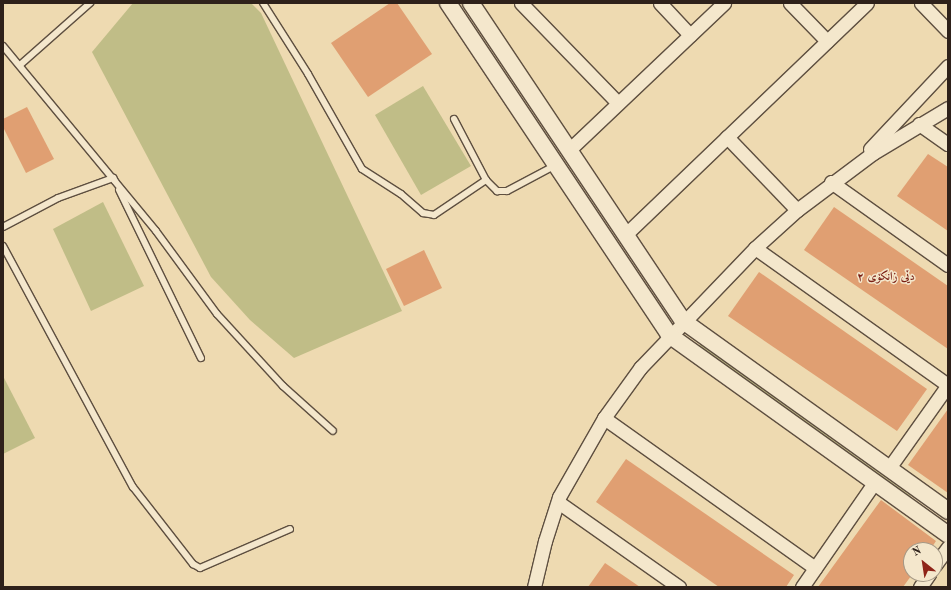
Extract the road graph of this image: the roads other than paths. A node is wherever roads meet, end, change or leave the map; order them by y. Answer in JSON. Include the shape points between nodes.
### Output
{"nodes":[{"id":1,"x":90,"y":3,"type":"edge"},
{"id":2,"x":263,"y":3,"type":"edge"},
{"id":3,"x":448,"y":3,"type":"edge"},
{"id":4,"x":522,"y":3,"type":"edge"},
{"id":5,"x":660,"y":3,"type":"edge"},
{"id":6,"x":724,"y":3,"type":"edge"},
{"id":7,"x":790,"y":3,"type":"edge"},
{"id":8,"x":867,"y":3,"type":"edge"},
{"id":9,"x":921,"y":3,"type":"edge"},
{"id":10,"x":473,"y":6,"type":"edge"},
{"id":11,"x":458,"y":19,"type":"junction"},
{"id":12,"x":948,"y":31,"type":"edge"},
{"id":13,"x":690,"y":35,"type":"junction"},
{"id":14,"x":826,"y":41,"type":"junction"},
{"id":15,"x":3,"y":46,"type":"edge"},
{"id":16,"x":20,"y":65,"type":"junction"},
{"id":17,"x":948,"y":66,"type":"edge"},
{"id":18,"x":618,"y":103,"type":"junction"},
{"id":19,"x":948,"y":108,"type":"edge"},
{"id":20,"x":454,"y":119,"type":"dead end"},
{"id":21,"x":919,"y":124,"type":"junction"},
{"id":22,"x":727,"y":137,"type":"junction"},
{"id":23,"x":948,"y":144,"type":"edge"},
{"id":24,"x":569,"y":150,"type":"junction"},
{"id":25,"x":556,"y":165,"type":"junction"},
{"id":26,"x":852,"y":168,"type":"junction"},
{"id":27,"x":113,"y":178,"type":"junction"},
{"id":28,"x":486,"y":180,"type":"junction"},
{"id":29,"x":831,"y":182,"type":"junction"},
{"id":30,"x":797,"y":210,"type":"junction"},
{"id":31,"x":3,"y":228,"type":"edge"},
{"id":32,"x":624,"y":235,"type":"junction"},
{"id":33,"x":3,"y":246,"type":"edge"},
{"id":34,"x":755,"y":248,"type":"junction"},
{"id":35,"x":948,"y":265,"type":"edge"},
{"id":36,"x":683,"y":321,"type":"junction"},
{"id":37,"x":669,"y":335,"type":"junction"},
{"id":38,"x":201,"y":358,"type":"dead end"},
{"id":39,"x":948,"y":385,"type":"edge"},
{"id":40,"x":604,"y":418,"type":"junction"},
{"id":41,"x":333,"y":431,"type":"dead end"},
{"id":42,"x":889,"y":468,"type":"junction"},
{"id":43,"x":874,"y":483,"type":"junction"},
{"id":44,"x":928,"y":497,"type":"junction"},
{"id":45,"x":558,"y":502,"type":"junction"},
{"id":46,"x":948,"y":511,"type":"edge"},
{"id":47,"x":916,"y":513,"type":"junction"},
{"id":48,"x":290,"y":529,"type":"dead end"},
{"id":49,"x":948,"y":536,"type":"edge"},
{"id":50,"x":815,"y":568,"type":"junction"},
{"id":51,"x":534,"y":587,"type":"edge"},
{"id":52,"x":679,"y":587,"type":"edge"},
{"id":53,"x":802,"y":587,"type":"edge"}],
"edges":[{"from":1,"to":16,"type":"lane"},
{"from":2,"to":28,"type":"lane","via":[[308,74],[362,168],[401,194],[422,213],[434,215]]},
{"from":3,"to":11,"type":"street"},
{"from":4,"to":18,"type":"street"},
{"from":5,"to":13,"type":"street"},
{"from":6,"to":13,"type":"street"},
{"from":7,"to":14,"type":"street"},
{"from":8,"to":14,"type":"street"},
{"from":9,"to":12,"type":"street"},
{"from":10,"to":11,"type":"street"},
{"from":10,"to":24,"type":"street"},
{"from":11,"to":25,"type":"street"},
{"from":13,"to":18,"type":"street"},
{"from":14,"to":22,"type":"street"},
{"from":15,"to":16,"type":"lane"},
{"from":16,"to":27,"type":"lane"},
{"from":17,"to":26,"type":"street"},
{"from":18,"to":24,"type":"street"},
{"from":19,"to":21,"type":"street"},
{"from":20,"to":28,"type":"lane"},
{"from":21,"to":23,"type":"street"},
{"from":21,"to":26,"type":"street"},
{"from":22,"to":30,"type":"street"},
{"from":22,"to":32,"type":"street"},
{"from":24,"to":32,"type":"street"},
{"from":25,"to":28,"type":"lane","via":[[507,191],[498,191]]},
{"from":25,"to":37,"type":"street"},
{"from":26,"to":29,"type":"street"},
{"from":27,"to":31,"type":"lane","via":[[58,198]]},
{"from":27,"to":38,"type":"lane"},
{"from":27,"to":41,"type":"lane","via":[[216,314],[283,386]]},
{"from":29,"to":30,"type":"street"},
{"from":29,"to":35,"type":"street"},
{"from":30,"to":34,"type":"street"},
{"from":32,"to":36,"type":"street"},
{"from":33,"to":48,"type":"lane","via":[[134,487],[193,564],[200,568]]},
{"from":34,"to":36,"type":"street"},
{"from":34,"to":39,"type":"street"},
{"from":36,"to":37,"type":"street"},
{"from":36,"to":42,"type":"street"},
{"from":37,"to":40,"type":"street","via":[[640,368]]},
{"from":37,"to":43,"type":"street"},
{"from":39,"to":42,"type":"street"},
{"from":40,"to":45,"type":"street","via":[[578,460]]},
{"from":40,"to":50,"type":"street"},
{"from":42,"to":44,"type":"street"},
{"from":43,"to":47,"type":"street"},
{"from":43,"to":50,"type":"street"},
{"from":44,"to":46,"type":"street"},
{"from":44,"to":47,"type":"street"},
{"from":45,"to":51,"type":"street"},
{"from":45,"to":52,"type":"street"},
{"from":47,"to":49,"type":"street"},
{"from":50,"to":53,"type":"street"}]}
